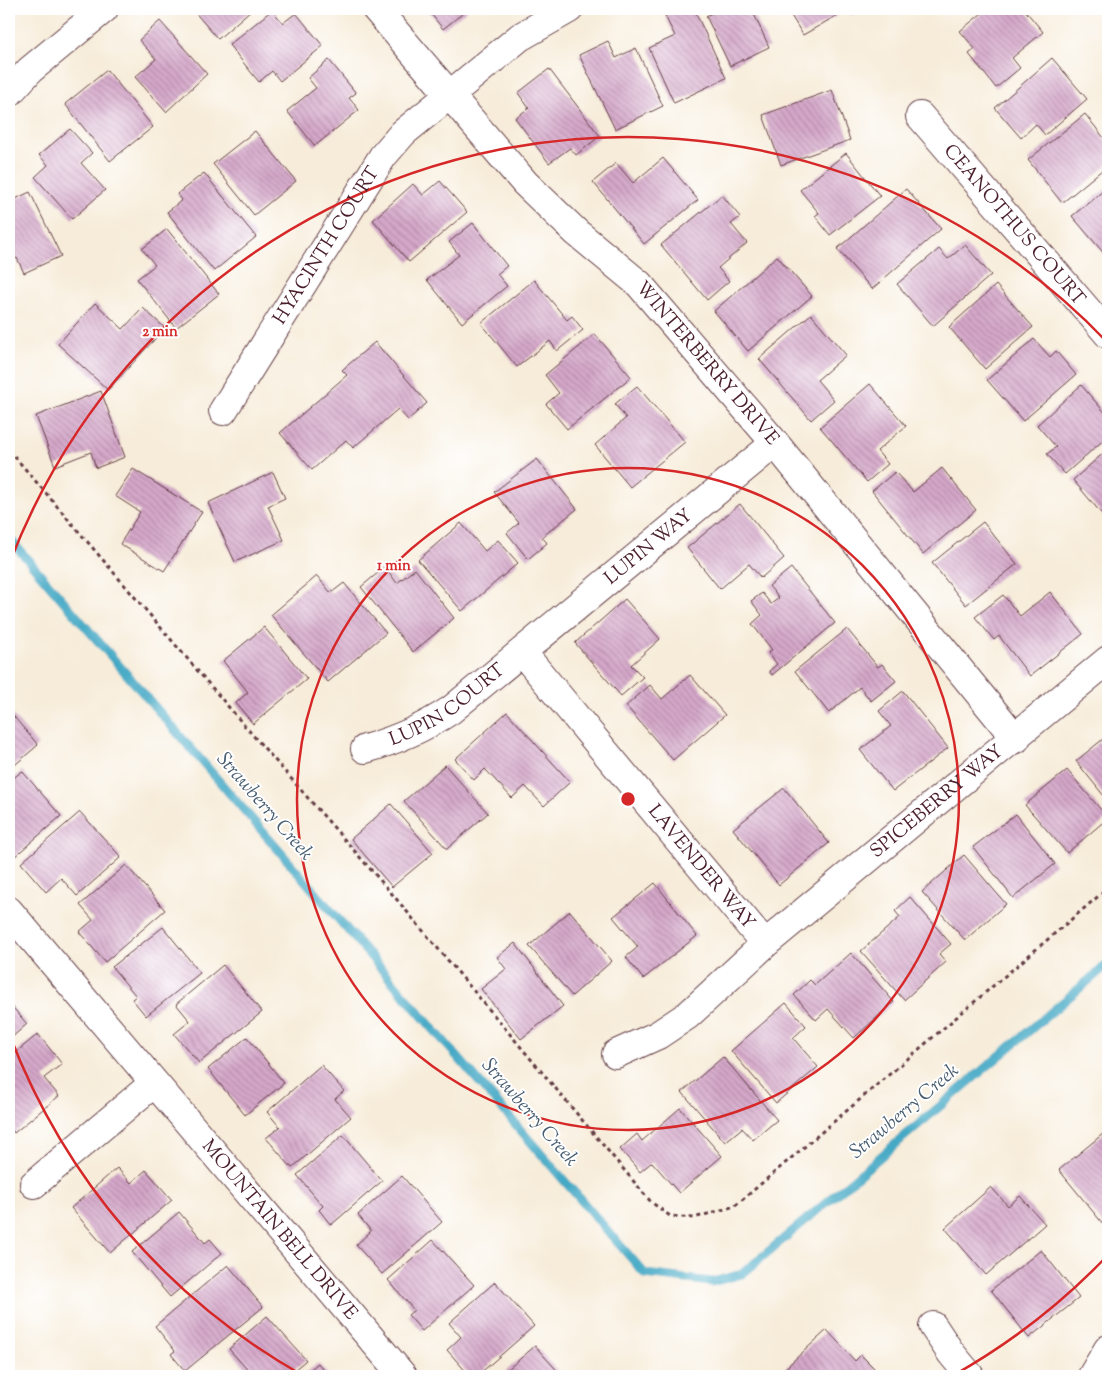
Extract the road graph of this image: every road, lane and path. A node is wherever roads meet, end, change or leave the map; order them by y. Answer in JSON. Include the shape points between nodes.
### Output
{"nodes":[{"id":1,"x":104,"y":9,"type":"edge"},
{"id":2,"x":376,"y":9,"type":"edge"},
{"id":3,"x":569,"y":9,"type":"edge"},
{"id":4,"x":9,"y":93,"type":"edge"},
{"id":5,"x":448,"y":95,"type":"junction"},
{"id":6,"x":920,"y":116,"type":"dead end"},
{"id":7,"x":1108,"y":334,"type":"edge"},
{"id":8,"x":223,"y":411,"type":"dead end"},
{"id":9,"x":775,"y":443,"type":"junction"},
{"id":10,"x":9,"y":450,"type":"edge"},
{"id":11,"x":522,"y":652,"type":"junction"},
{"id":12,"x":1108,"y":660,"type":"edge"},
{"id":13,"x":1016,"y":739,"type":"junction"},
{"id":14,"x":365,"y":749,"type":"dead end"},
{"id":15,"x":1108,"y":888,"type":"edge"},
{"id":16,"x":9,"y":911,"type":"edge"},
{"id":17,"x":765,"y":944,"type":"junction"},
{"id":18,"x":616,"y":1054,"type":"dead end"},
{"id":19,"x":154,"y":1083,"type":"junction"},
{"id":20,"x":34,"y":1184,"type":"dead end"},
{"id":21,"x":933,"y":1326,"type":"dead end"},
{"id":22,"x":1108,"y":1349,"type":"edge"},
{"id":23,"x":403,"y":1376,"type":"edge"},
{"id":24,"x":970,"y":1376,"type":"edge"},
{"id":25,"x":1092,"y":1376,"type":"edge"}],
"edges":[{"from":1,"to":4,"type":"street","via":[[30,70]]},
{"from":2,"to":5,"type":"street","name":"WINTERBERRY DRIVE"},
{"from":3,"to":5,"type":"street","name":"HYACINTH COURT","via":[[520,37]]},
{"from":5,"to":8,"type":"street","name":"HYACINTH COURT","via":[[403,133],[382,156]]},
{"from":5,"to":9,"type":"street","name":"WINTERBERRY DRIVE","via":[[525,183],[576,232],[639,284]]},
{"from":6,"to":7,"type":"street","name":"CEANOTHUS COURT"},
{"from":9,"to":11,"type":"street","name":"LUPIN WAY"},
{"from":9,"to":13,"type":"street","name":"WINTERBERRY DRIVE"},
{"from":10,"to":15,"type":"path","via":[[393,895],[651,1202],[670,1216],[694,1218],[734,1206]]},
{"from":11,"to":14,"type":"street","name":"LUPIN COURT","via":[[425,728]]},
{"from":11,"to":17,"type":"street","name":"LAVENDER WAY"},
{"from":12,"to":13,"type":"street","name":"SPICEBERRY WAY"},
{"from":13,"to":17,"type":"street","name":"SPICEBERRY WAY"},
{"from":16,"to":19,"type":"street","name":"MOUNTAIN BELL DRIVE"},
{"from":17,"to":18,"type":"street","name":"SPICEBERRY WAY","via":[[688,1015],[658,1035]]},
{"from":19,"to":20,"type":"street"},
{"from":19,"to":23,"type":"street","name":"MOUNTAIN BELL DRIVE"},
{"from":21,"to":24,"type":"street"},
{"from":22,"to":25,"type":"street"}]}
